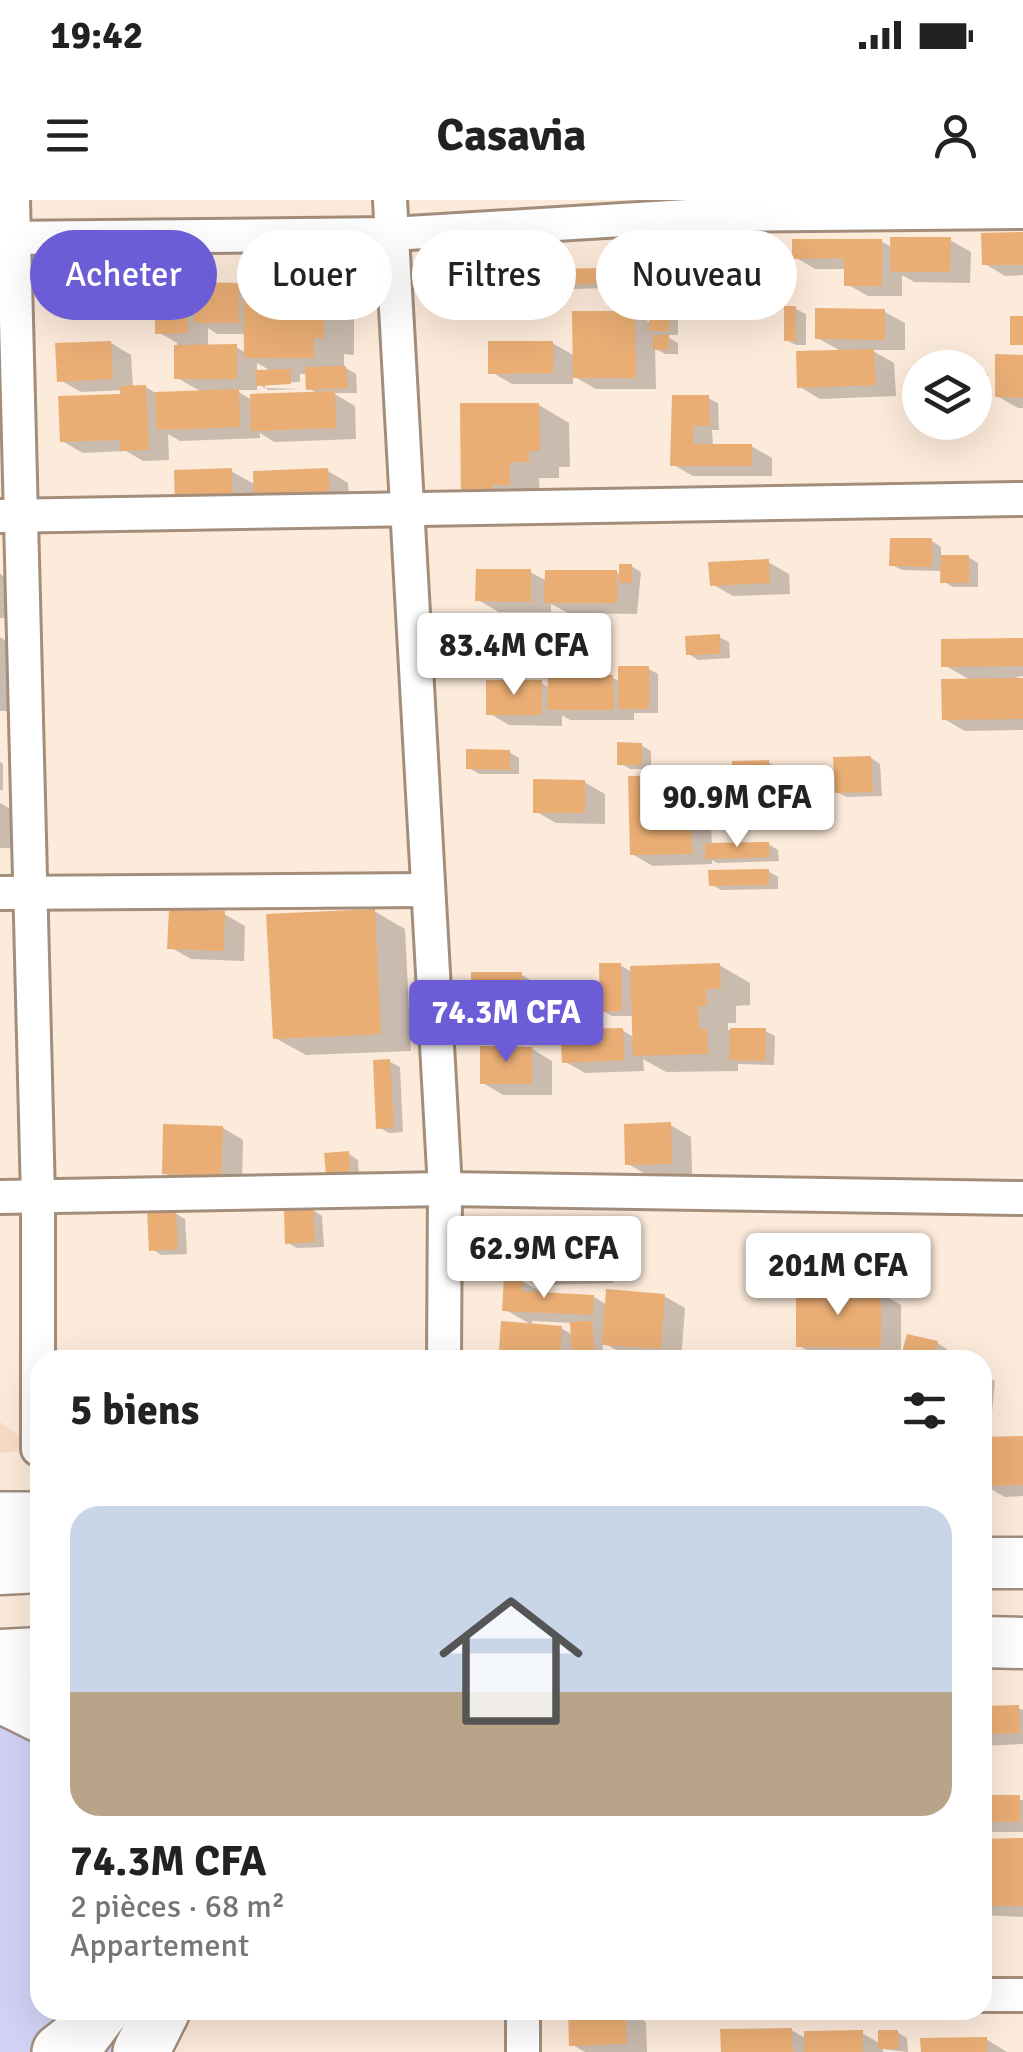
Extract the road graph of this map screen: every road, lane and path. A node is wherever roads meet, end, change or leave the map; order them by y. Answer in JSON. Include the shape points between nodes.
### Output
{"nodes":[{"id":1,"x":13,"y":200,"type":"edge"},
{"id":2,"x":390,"y":200,"type":"edge"},
{"id":3,"x":704,"y":207,"type":"edge"},
{"id":4,"x":1023,"y":212,"type":"edge"},
{"id":5,"x":392,"y":230,"type":"edge"},
{"id":6,"x":392,"y":234,"type":"joint"},
{"id":7,"x":237,"y":236,"type":"edge"},
{"id":8,"x":6,"y":238,"type":"edge"},
{"id":9,"x":1023,"y":499,"type":"edge"},
{"id":10,"x":406,"y":508,"type":"junction"},
{"id":11,"x":10,"y":516,"type":"edge"},
{"id":12,"x":428,"y":890,"type":"junction"},
{"id":13,"x":16,"y":893,"type":"edge"},
{"id":14,"x":445,"y":1189,"type":"junction"},
{"id":15,"x":0,"y":1197,"type":"edge"},
{"id":16,"x":38,"y":1198,"type":"junction"},
{"id":17,"x":1023,"y":1198,"type":"edge"},
{"id":18,"x":38,"y":1350,"type":"edge"},
{"id":19,"x":444,"y":1350,"type":"edge"},
{"id":20,"x":0,"y":1520,"type":"edge"},
{"id":21,"x":30,"y":1520,"type":"edge"},
{"id":22,"x":992,"y":1562,"type":"edge"},
{"id":23,"x":1023,"y":1563,"type":"edge"},
{"id":24,"x":30,"y":1568,"type":"edge"},
{"id":25,"x":0,"y":1569,"type":"edge"},
{"id":26,"x":992,"y":1642,"type":"edge"},
{"id":27,"x":1023,"y":1643,"type":"edge"},
{"id":28,"x":30,"y":1653,"type":"edge"},
{"id":29,"x":0,"y":1654,"type":"edge"},
{"id":30,"x":0,"y":1694,"type":"edge"},
{"id":31,"x":30,"y":1709,"type":"edge"},
{"id":32,"x":992,"y":1995,"type":"edge"},
{"id":33,"x":1023,"y":1995,"type":"edge"},
{"id":34,"x":94,"y":2020,"type":"edge"},
{"id":35,"x":157,"y":2020,"type":"edge"},
{"id":36,"x":522,"y":2020,"type":"edge"},
{"id":37,"x":60,"y":2052,"type":"edge"},
{"id":38,"x":141,"y":2052,"type":"edge"},
{"id":39,"x":523,"y":2052,"type":"edge"}],
"edges":[{"from":1,"to":8,"type":"street"},
{"from":2,"to":5,"type":"street"},
{"from":3,"to":4,"type":"street"},
{"from":3,"to":6,"type":"street"},
{"from":6,"to":10,"type":"street"},
{"from":7,"to":8,"type":"street"},
{"from":8,"to":11,"type":"street"},
{"from":9,"to":10,"type":"street"},
{"from":10,"to":11,"type":"street"},
{"from":10,"to":12,"type":"street"},
{"from":11,"to":13,"type":"street"},
{"from":12,"to":13,"type":"street"},
{"from":12,"to":14,"type":"street"},
{"from":13,"to":16,"type":"street"},
{"from":14,"to":16,"type":"street"},
{"from":14,"to":17,"type":"street"},
{"from":14,"to":19,"type":"street"},
{"from":15,"to":16,"type":"street"},
{"from":16,"to":18,"type":"street"},
{"from":20,"to":21,"type":"highway"},
{"from":22,"to":23,"type":"main road"},
{"from":24,"to":25,"type":"main road"},
{"from":26,"to":27,"type":"main road"},
{"from":28,"to":29,"type":"main road"},
{"from":30,"to":31,"type":"highway"},
{"from":32,"to":33,"type":"street"},
{"from":34,"to":37,"type":"highway"},
{"from":35,"to":38,"type":"highway"},
{"from":36,"to":39,"type":"street"}]}
